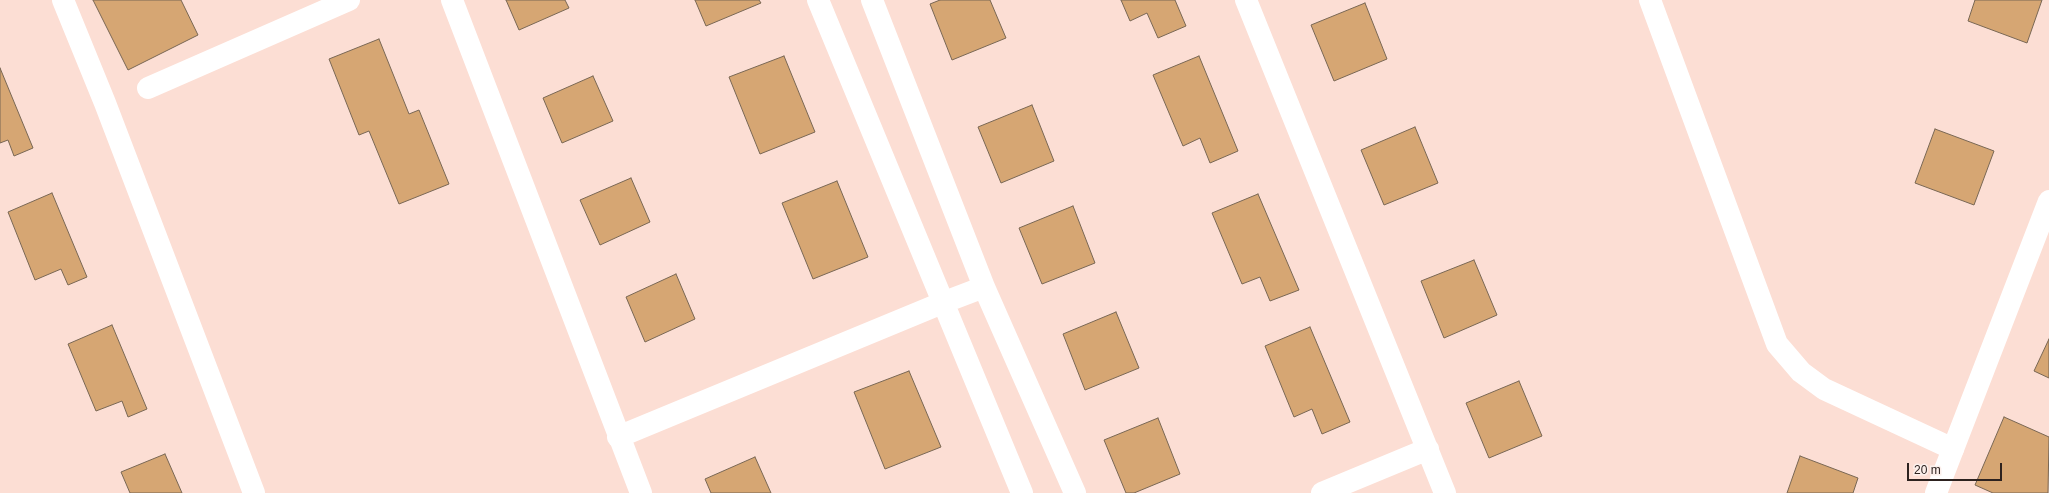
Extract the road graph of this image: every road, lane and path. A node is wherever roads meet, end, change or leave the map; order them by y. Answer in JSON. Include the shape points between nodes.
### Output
{"nodes":[{"id":1,"x":63,"y":0,"type":"edge"},
{"id":2,"x":349,"y":0,"type":"edge"},
{"id":3,"x":452,"y":0,"type":"edge"},
{"id":4,"x":818,"y":0,"type":"edge"},
{"id":5,"x":872,"y":0,"type":"edge"},
{"id":6,"x":1246,"y":0,"type":"edge"},
{"id":7,"x":1650,"y":0,"type":"edge"},
{"id":8,"x":148,"y":88,"type":"dead end"},
{"id":9,"x":2049,"y":201,"type":"edge"},
{"id":10,"x":984,"y":287,"type":"junction"},
{"id":11,"x":942,"y":302,"type":"junction"},
{"id":12,"x":618,"y":437,"type":"junction"},
{"id":13,"x":1953,"y":449,"type":"junction"},
{"id":14,"x":1428,"y":450,"type":"junction"},
{"id":15,"x":254,"y":493,"type":"edge"},
{"id":16,"x":641,"y":493,"type":"edge"},
{"id":17,"x":1022,"y":493,"type":"edge"},
{"id":18,"x":1075,"y":493,"type":"edge"},
{"id":19,"x":1322,"y":493,"type":"edge"},
{"id":20,"x":1445,"y":493,"type":"edge"},
{"id":21,"x":1936,"y":493,"type":"edge"}],
"edges":[{"from":1,"to":15,"type":"street"},
{"from":2,"to":8,"type":"street"},
{"from":3,"to":12,"type":"street"},
{"from":4,"to":11,"type":"street"},
{"from":5,"to":10,"type":"street"},
{"from":6,"to":14,"type":"street"},
{"from":7,"to":13,"type":"street","via":[[1777,344],[1801,372],[1824,390]]},
{"from":9,"to":13,"type":"street"},
{"from":10,"to":11,"type":"street"},
{"from":10,"to":18,"type":"street"},
{"from":11,"to":12,"type":"street"},
{"from":11,"to":17,"type":"street"},
{"from":12,"to":16,"type":"street"},
{"from":13,"to":21,"type":"street"},
{"from":14,"to":19,"type":"street"},
{"from":14,"to":20,"type":"street"}]}
